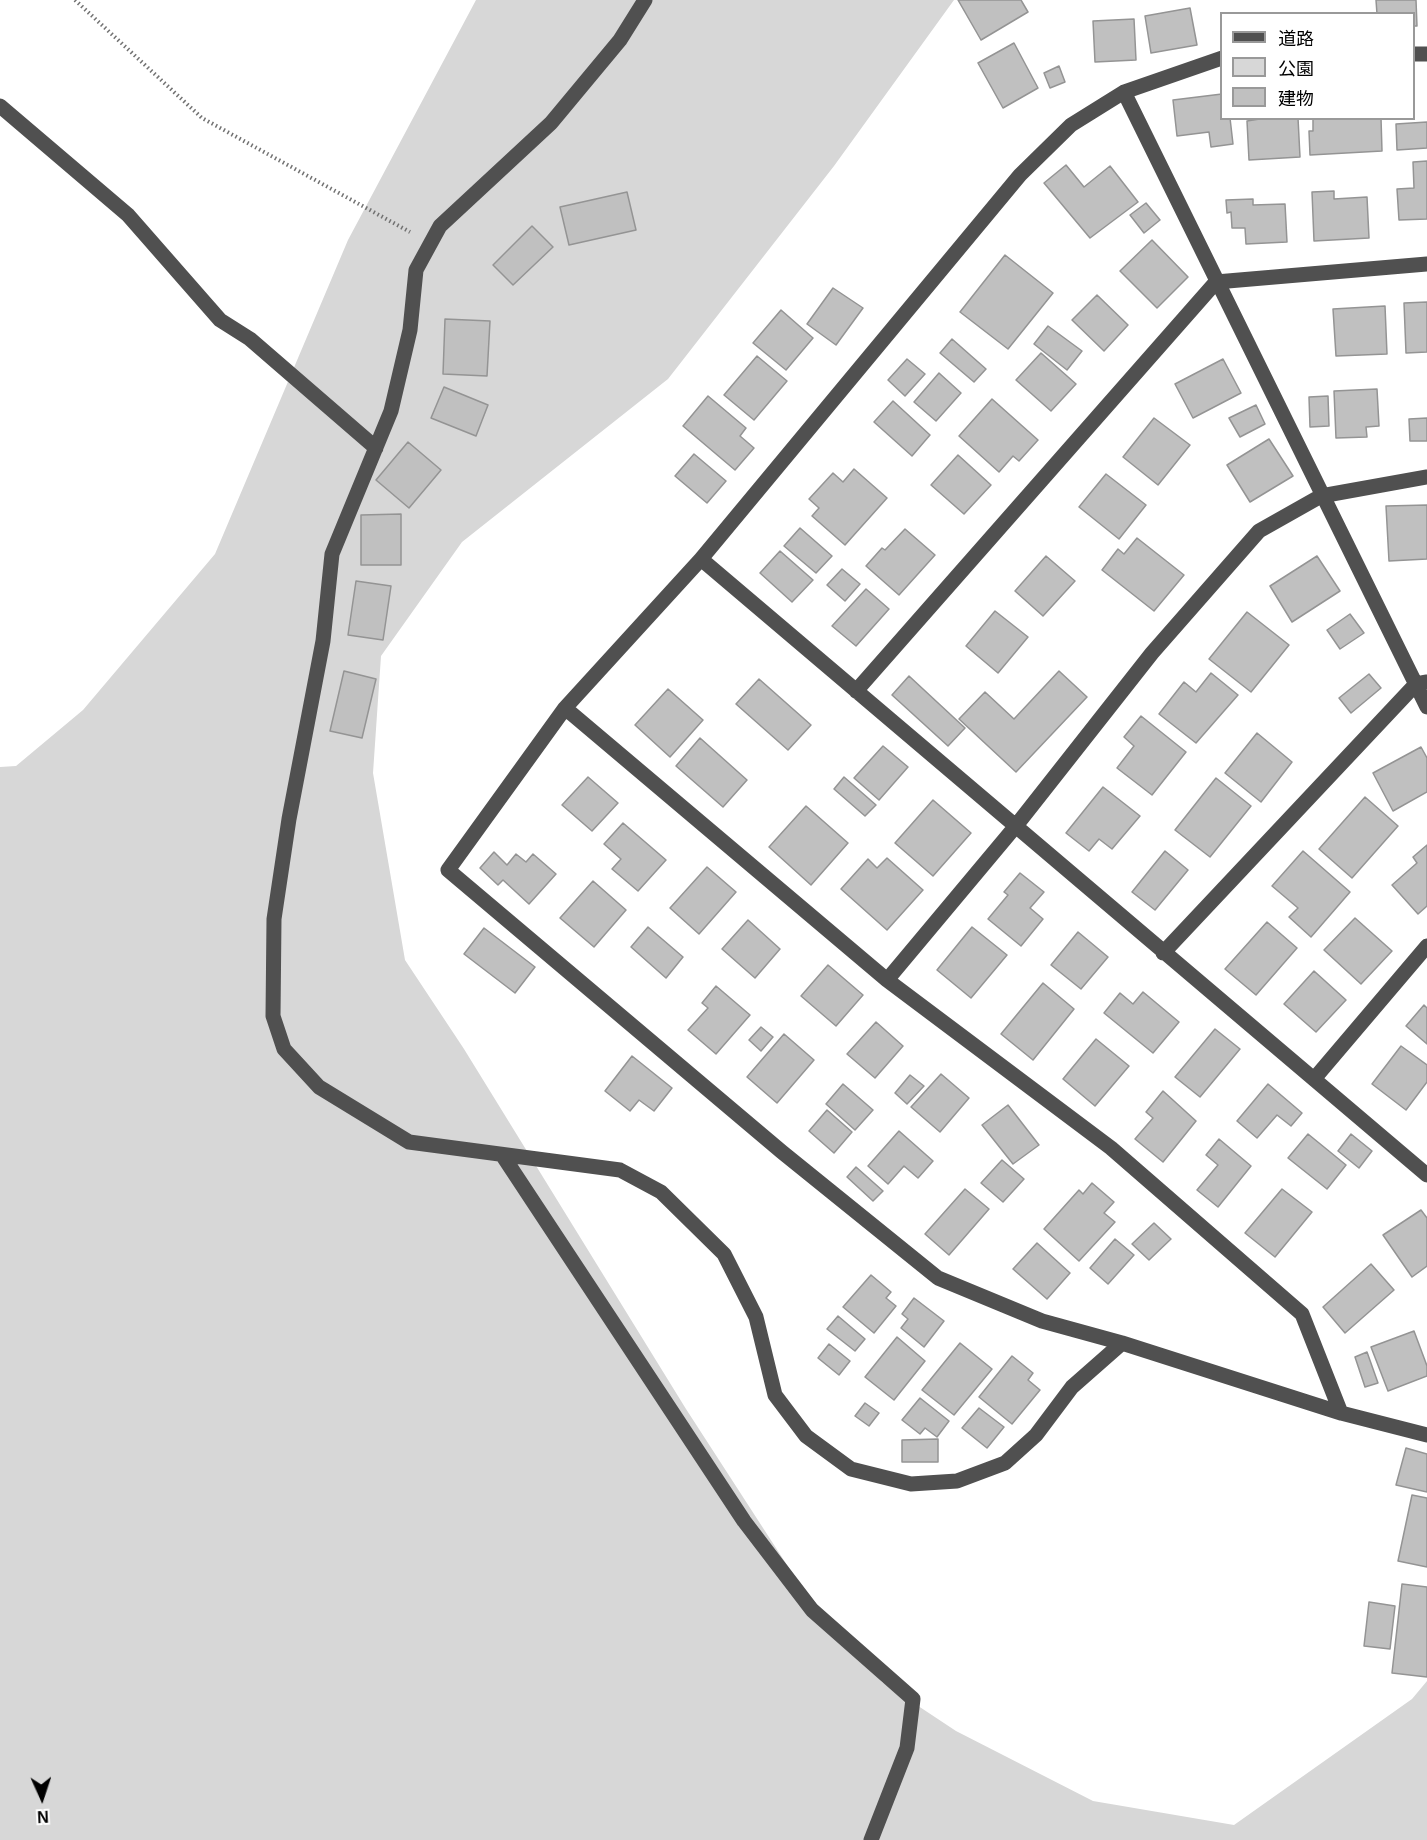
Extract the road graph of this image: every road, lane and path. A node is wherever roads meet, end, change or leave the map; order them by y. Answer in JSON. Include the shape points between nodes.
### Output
{"nodes":[{"id":1,"x":75,"y":0,"type":"edge"},
{"id":2,"x":645,"y":0,"type":"edge"},
{"id":3,"x":1220,"y":58,"type":"edge"},
{"id":4,"x":1124,"y":92,"type":"junction"},
{"id":5,"x":0,"y":106,"type":"edge"},
{"id":6,"x":432,"y":243,"type":"junction"},
{"id":7,"x":1427,"y":264,"type":"edge"},
{"id":8,"x":1216,"y":282,"type":"junction"},
{"id":9,"x":376,"y":448,"type":"junction"},
{"id":10,"x":1427,"y":477,"type":"edge"},
{"id":11,"x":1321,"y":496,"type":"junction"},
{"id":12,"x":701,"y":559,"type":"junction"},
{"id":13,"x":1421,"y":683,"type":"edge"},
{"id":14,"x":856,"y":691,"type":"junction"},
{"id":15,"x":1427,"y":707,"type":"edge"},
{"id":16,"x":565,"y":708,"type":"junction"},
{"id":17,"x":1015,"y":827,"type":"junction"},
{"id":18,"x":1427,"y":946,"type":"edge"},
{"id":19,"x":1163,"y":953,"type":"junction"},
{"id":20,"x":887,"y":980,"type":"junction"},
{"id":21,"x":1314,"y":1079,"type":"junction"},
{"id":22,"x":503,"y":1156,"type":"junction"},
{"id":23,"x":1427,"y":1176,"type":"edge"},
{"id":24,"x":1122,"y":1343,"type":"junction"},
{"id":25,"x":1341,"y":1413,"type":"junction"},
{"id":26,"x":1427,"y":1435,"type":"edge"},
{"id":27,"x":871,"y":1840,"type":"edge"}],
"edges":[{"from":1,"to":6,"type":"path","via":[[202,118]]},
{"from":2,"to":6,"type":"street","via":[[620,40],[551,123],[440,226]]},
{"from":3,"to":4,"type":"street"},
{"from":4,"to":8,"type":"street"},
{"from":4,"to":12,"type":"street","via":[[1071,125],[1020,175]]},
{"from":5,"to":9,"type":"street","via":[[128,215],[220,320],[250,339]]},
{"from":6,"to":9,"type":"street","via":[[416,270],[410,330],[390,411]]},
{"from":7,"to":8,"type":"street"},
{"from":8,"to":11,"type":"street"},
{"from":8,"to":14,"type":"street"},
{"from":9,"to":22,"type":"street","via":[[332,554],[323,641],[274,919],[273,1016],[284,1049],[319,1087],[409,1142]]},
{"from":10,"to":11,"type":"street"},
{"from":11,"to":13,"type":"street"},
{"from":11,"to":17,"type":"street","via":[[1259,531],[1152,653]]},
{"from":12,"to":14,"type":"street"},
{"from":12,"to":16,"type":"street"},
{"from":13,"to":15,"type":"street"},
{"from":13,"to":19,"type":"street"},
{"from":14,"to":17,"type":"street"},
{"from":16,"to":20,"type":"street"},
{"from":16,"to":24,"type":"street","via":[[448,870],[938,1278],[1042,1321]]},
{"from":17,"to":19,"type":"street"},
{"from":17,"to":20,"type":"street"},
{"from":18,"to":21,"type":"street"},
{"from":19,"to":21,"type":"street"},
{"from":20,"to":25,"type":"street","via":[[1111,1148],[1302,1314]]},
{"from":21,"to":23,"type":"street"},
{"from":22,"to":24,"type":"street","via":[[620,1170],[661,1192],[724,1254],[756,1317],[774,1395],[806,1436],[851,1469],[911,1484],[957,1481],[1005,1463],[1036,1435],[1072,1387]]},
{"from":22,"to":27,"type":"street","via":[[744,1521],[812,1610],[913,1699],[907,1748]]},
{"from":24,"to":25,"type":"street"},
{"from":25,"to":26,"type":"street"}]}
